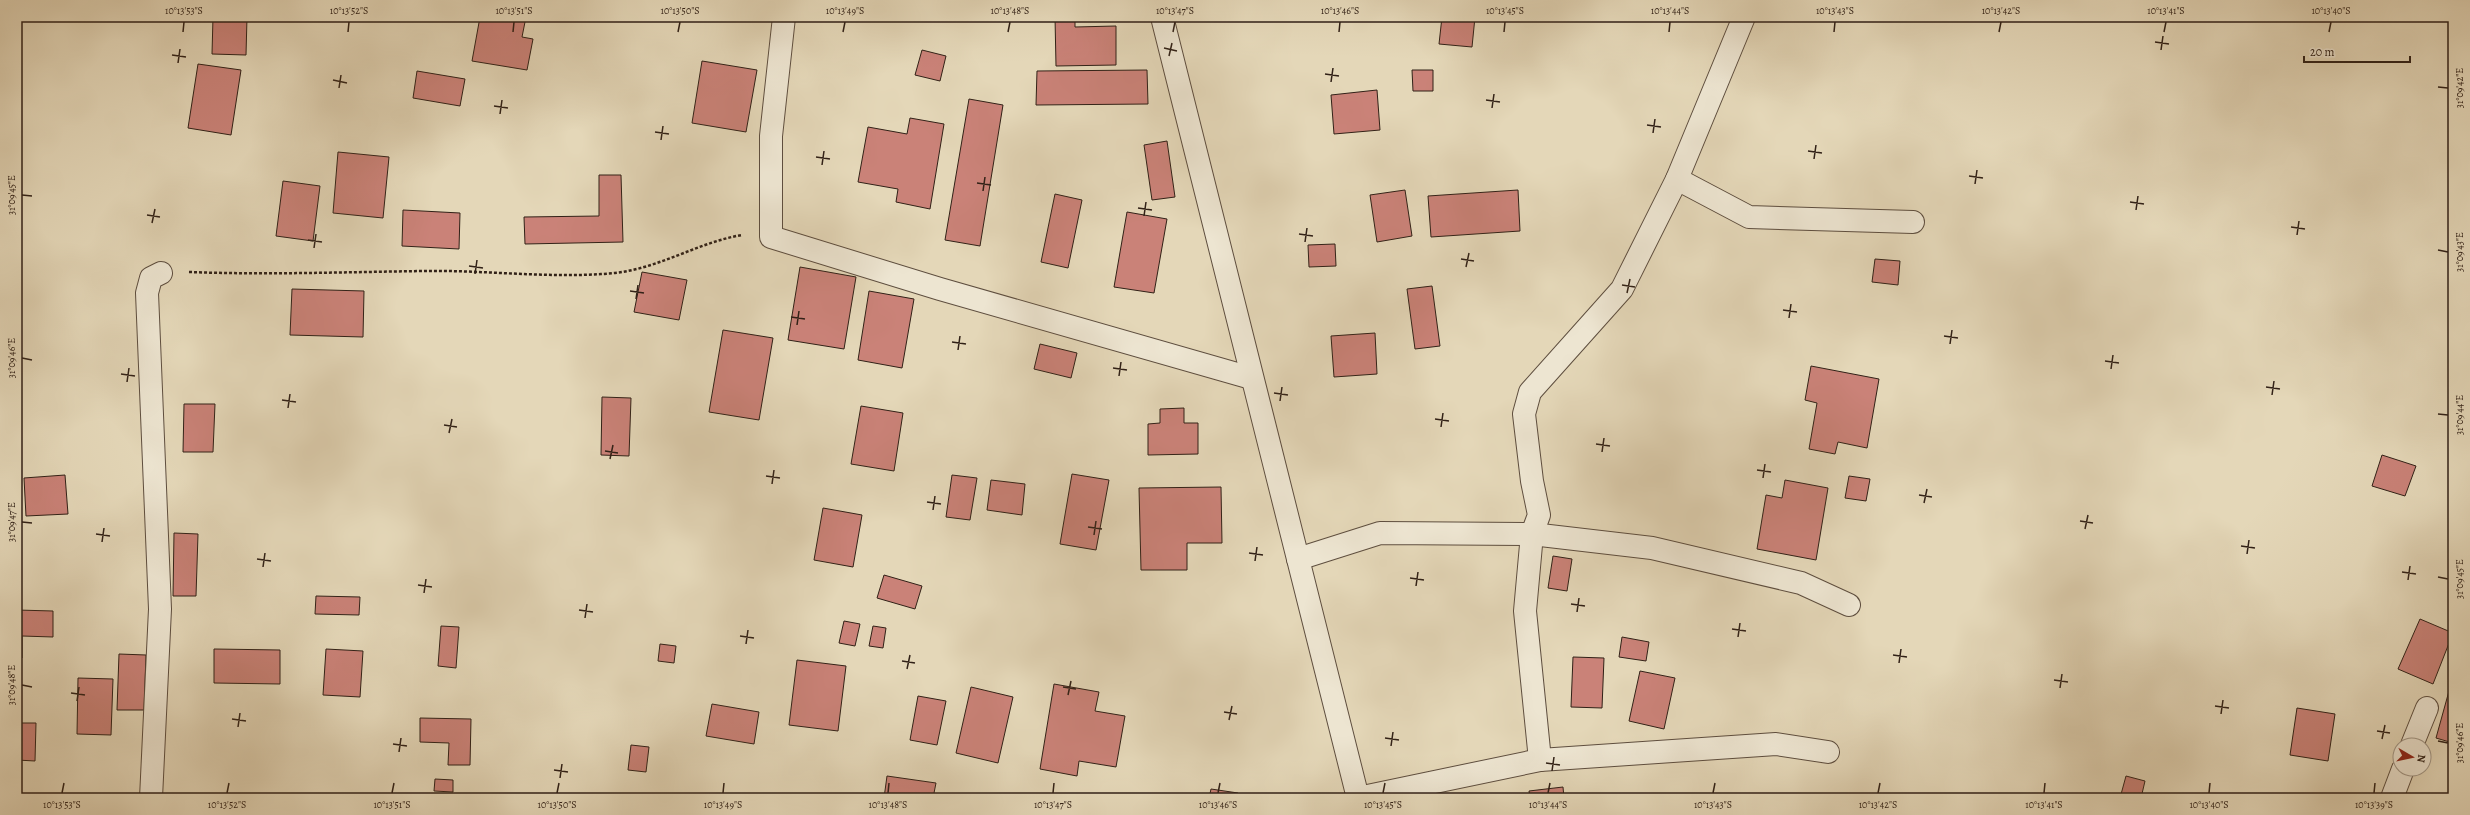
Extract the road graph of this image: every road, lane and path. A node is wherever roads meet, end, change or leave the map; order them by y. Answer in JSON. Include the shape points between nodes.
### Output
{"nodes":[{"id":1,"x":784,"y":17,"type":"edge"},
{"id":2,"x":1162,"y":17,"type":"edge"},
{"id":3,"x":1744,"y":17,"type":"edge"},
{"id":4,"x":1677,"y":179,"type":"junction"},
{"id":5,"x":1913,"y":222,"type":"dead end"},
{"id":6,"x":771,"y":238,"type":"junction"},
{"id":7,"x":161,"y":273,"type":"joint"},
{"id":8,"x":1251,"y":378,"type":"junction"},
{"id":9,"x":1532,"y":534,"type":"junction"},
{"id":10,"x":1298,"y":559,"type":"junction"},
{"id":11,"x":1849,"y":605,"type":"dead end"},
{"id":12,"x":2427,"y":708,"type":"dead end"},
{"id":13,"x":2415,"y":737,"type":"edge"},
{"id":14,"x":1828,"y":752,"type":"dead end"},
{"id":15,"x":1540,"y":760,"type":"junction"},
{"id":16,"x":2400,"y":777,"type":"edge"},
{"id":17,"x":151,"y":798,"type":"edge"},
{"id":18,"x":1358,"y":798,"type":"edge"},
{"id":19,"x":2392,"y":798,"type":"edge"}],
"edges":[{"from":1,"to":6,"type":"street","via":[[771,136]]},
{"from":2,"to":8,"type":"street"},
{"from":3,"to":4,"type":"street"},
{"from":4,"to":5,"type":"street","via":[[1749,217]]},
{"from":4,"to":9,"type":"street","via":[[1622,289],[1530,392],[1524,414],[1539,515]]},
{"from":6,"to":7,"type":"path","via":[[746,234],[725,238],[680,256],[617,272],[570,276],[426,271],[259,275]]},
{"from":6,"to":8,"type":"street"},
{"from":7,"to":17,"type":"street","via":[[151,278],[146,293],[160,609]]},
{"from":8,"to":10,"type":"street"},
{"from":9,"to":10,"type":"street","via":[[1380,533]]},
{"from":9,"to":11,"type":"street","via":[[1652,548],[1801,583]]},
{"from":9,"to":15,"type":"street","via":[[1525,611]]},
{"from":10,"to":18,"type":"street"},
{"from":12,"to":13,"type":"street"},
{"from":14,"to":15,"type":"street","via":[[1776,744]]},
{"from":15,"to":18,"type":"street"},
{"from":16,"to":19,"type":"street"}]}
